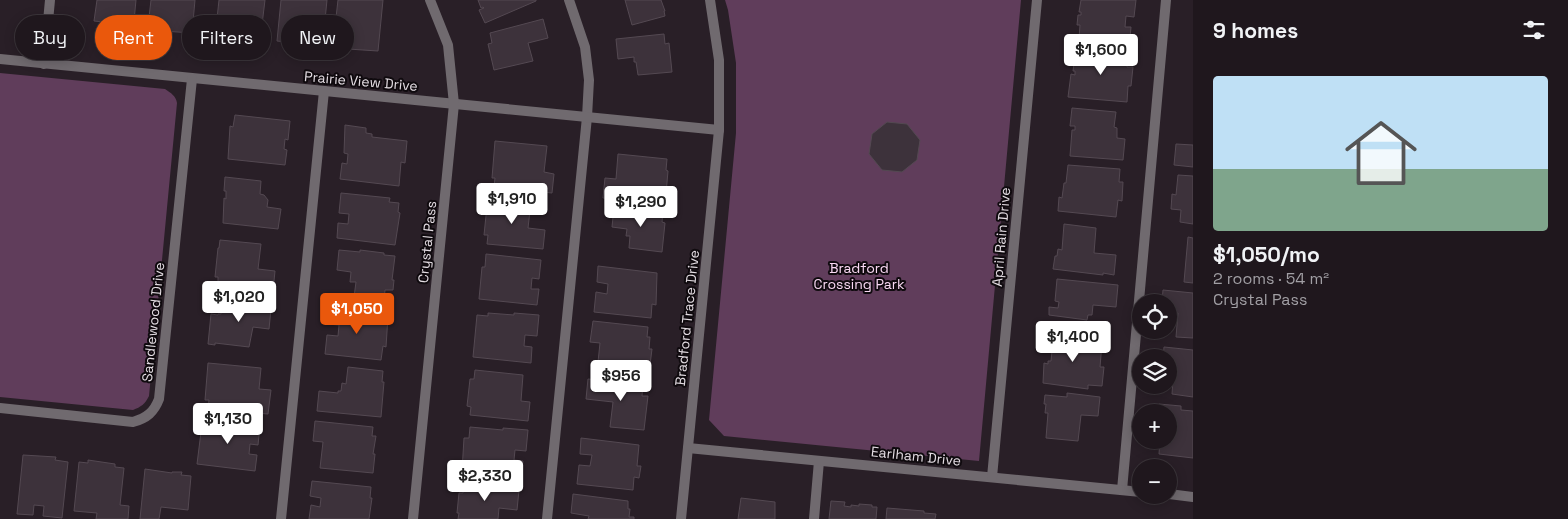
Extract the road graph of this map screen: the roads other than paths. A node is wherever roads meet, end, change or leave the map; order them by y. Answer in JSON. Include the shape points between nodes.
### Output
{"nodes":[{"id":1,"x":50,"y":0,"type":"edge"},
{"id":2,"x":430,"y":0,"type":"edge"},
{"id":3,"x":569,"y":0,"type":"edge"},
{"id":4,"x":710,"y":0,"type":"edge"},
{"id":5,"x":1037,"y":0,"type":"edge"},
{"id":6,"x":1166,"y":0,"type":"edge"},
{"id":7,"x":0,"y":59,"type":"edge"},
{"id":8,"x":44,"y":64,"type":"junction"},
{"id":9,"x":192,"y":78,"type":"junction"},
{"id":10,"x":324,"y":92,"type":"junction"},
{"id":11,"x":454,"y":104,"type":"junction"},
{"id":12,"x":587,"y":117,"type":"junction"},
{"id":13,"x":719,"y":130,"type":"junction"},
{"id":14,"x":0,"y":408,"type":"edge"},
{"id":15,"x":688,"y":448,"type":"junction"},
{"id":16,"x":819,"y":461,"type":"junction"},
{"id":17,"x":992,"y":478,"type":"junction"},
{"id":18,"x":1122,"y":490,"type":"junction"},
{"id":19,"x":1132,"y":491,"type":"edge"},
{"id":20,"x":1177,"y":495,"type":"edge"},
{"id":21,"x":1193,"y":497,"type":"edge"},
{"id":22,"x":281,"y":519,"type":"edge"},
{"id":23,"x":413,"y":519,"type":"edge"},
{"id":24,"x":547,"y":519,"type":"edge"},
{"id":25,"x":681,"y":519,"type":"edge"},
{"id":26,"x":814,"y":519,"type":"edge"}],
"edges":[{"from":1,"to":8,"type":"street"},
{"from":2,"to":11,"type":"street","name":"Crystal Pass","via":[[448,45]]},
{"from":3,"to":12,"type":"street","via":[[585,48],[589,80]]},
{"from":4,"to":13,"type":"street","name":"Bradford Trace Drive","via":[[720,60]]},
{"from":5,"to":17,"type":"street","name":"April Rain Drive"},
{"from":6,"to":18,"type":"street"},
{"from":7,"to":8,"type":"street","name":"Prairie View Drive"},
{"from":8,"to":9,"type":"street","name":"Prairie View Drive"},
{"from":9,"to":10,"type":"street","name":"Prairie View Drive"},
{"from":9,"to":14,"type":"street","name":"Sandlewood Drive","via":[[156,407],[150,414],[133,422]]},
{"from":10,"to":11,"type":"street","name":"Prairie View Drive"},
{"from":10,"to":22,"type":"street"},
{"from":11,"to":12,"type":"street","name":"Prairie View Drive"},
{"from":11,"to":23,"type":"street","name":"Crystal Pass"},
{"from":12,"to":13,"type":"street","name":"Prairie View Drive"},
{"from":12,"to":24,"type":"street"},
{"from":13,"to":15,"type":"street","name":"Bradford Trace Drive"},
{"from":15,"to":16,"type":"street","name":"Earlham Drive"},
{"from":15,"to":25,"type":"street","name":"Bradford Trace Drive"},
{"from":16,"to":17,"type":"street","name":"Earlham Drive"},
{"from":16,"to":26,"type":"street"},
{"from":17,"to":18,"type":"street","name":"Earlham Drive"},
{"from":18,"to":19,"type":"street","name":"Earlham Drive"},
{"from":20,"to":21,"type":"street"}]}
